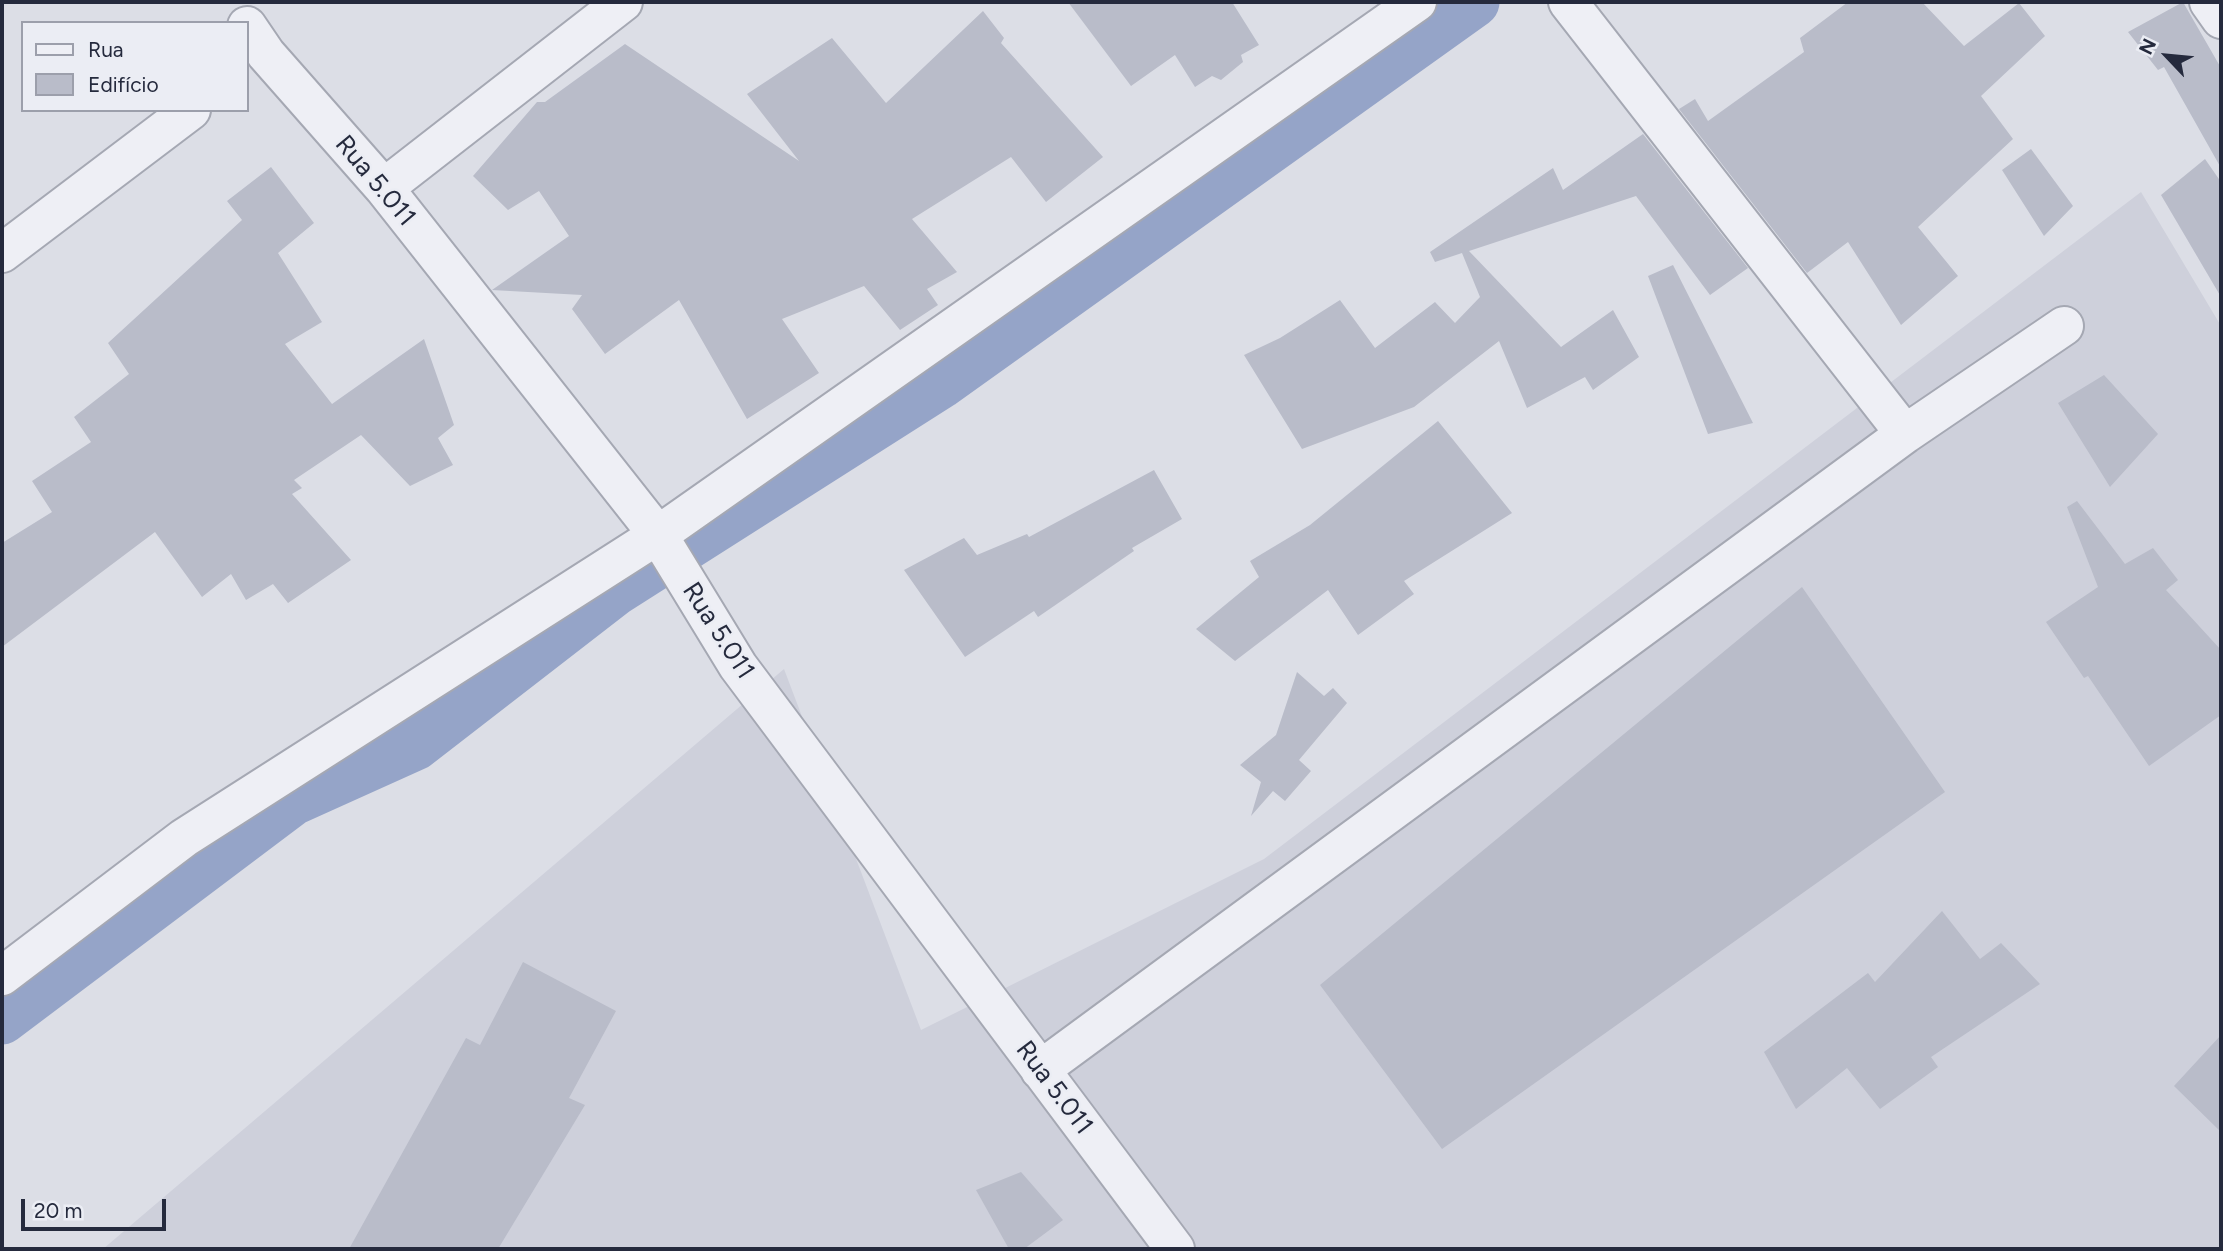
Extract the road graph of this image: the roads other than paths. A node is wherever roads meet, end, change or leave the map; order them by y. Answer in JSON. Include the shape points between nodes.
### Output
{"nodes":[{"id":1,"x":231,"y":2,"type":"edge"},
{"id":2,"x":623,"y":2,"type":"edge"},
{"id":3,"x":1417,"y":2,"type":"edge"},
{"id":4,"x":1568,"y":2,"type":"edge"},
{"id":5,"x":2209,"y":2,"type":"edge"},
{"id":6,"x":2221,"y":19,"type":"edge"},
{"id":7,"x":240,"y":21,"type":"edge"},
{"id":8,"x":251,"y":43,"type":"edge"},
{"id":9,"x":188,"y":112,"type":"edge"},
{"id":10,"x":384,"y":188,"type":"junction"},
{"id":11,"x":2,"y":253,"type":"edge"},
{"id":12,"x":2064,"y":326,"type":"dead end"},
{"id":13,"x":1906,"y":434,"type":"junction"},
{"id":14,"x":658,"y":535,"type":"junction"},
{"id":15,"x":7,"y":963,"type":"edge"},
{"id":16,"x":1040,"y":1070,"type":"junction"},
{"id":17,"x":1175,"y":1249,"type":"edge"}],
"edges":[{"from":1,"to":7,"type":"street","name":"Rua 5.011"},
{"from":2,"to":10,"type":"street"},
{"from":3,"to":14,"type":"street"},
{"from":4,"to":13,"type":"street"},
{"from":5,"to":6,"type":"street"},
{"from":8,"to":10,"type":"street","name":"Rua 5.011"},
{"from":9,"to":11,"type":"street"},
{"from":10,"to":14,"type":"street","name":"Rua 5.011"},
{"from":12,"to":13,"type":"street"},
{"from":13,"to":16,"type":"street"},
{"from":14,"to":15,"type":"street","via":[[184,838]]},
{"from":14,"to":16,"type":"street","name":"Rua 5.011","via":[[738,666]]},
{"from":16,"to":17,"type":"street","name":"Rua 5.011"}]}
